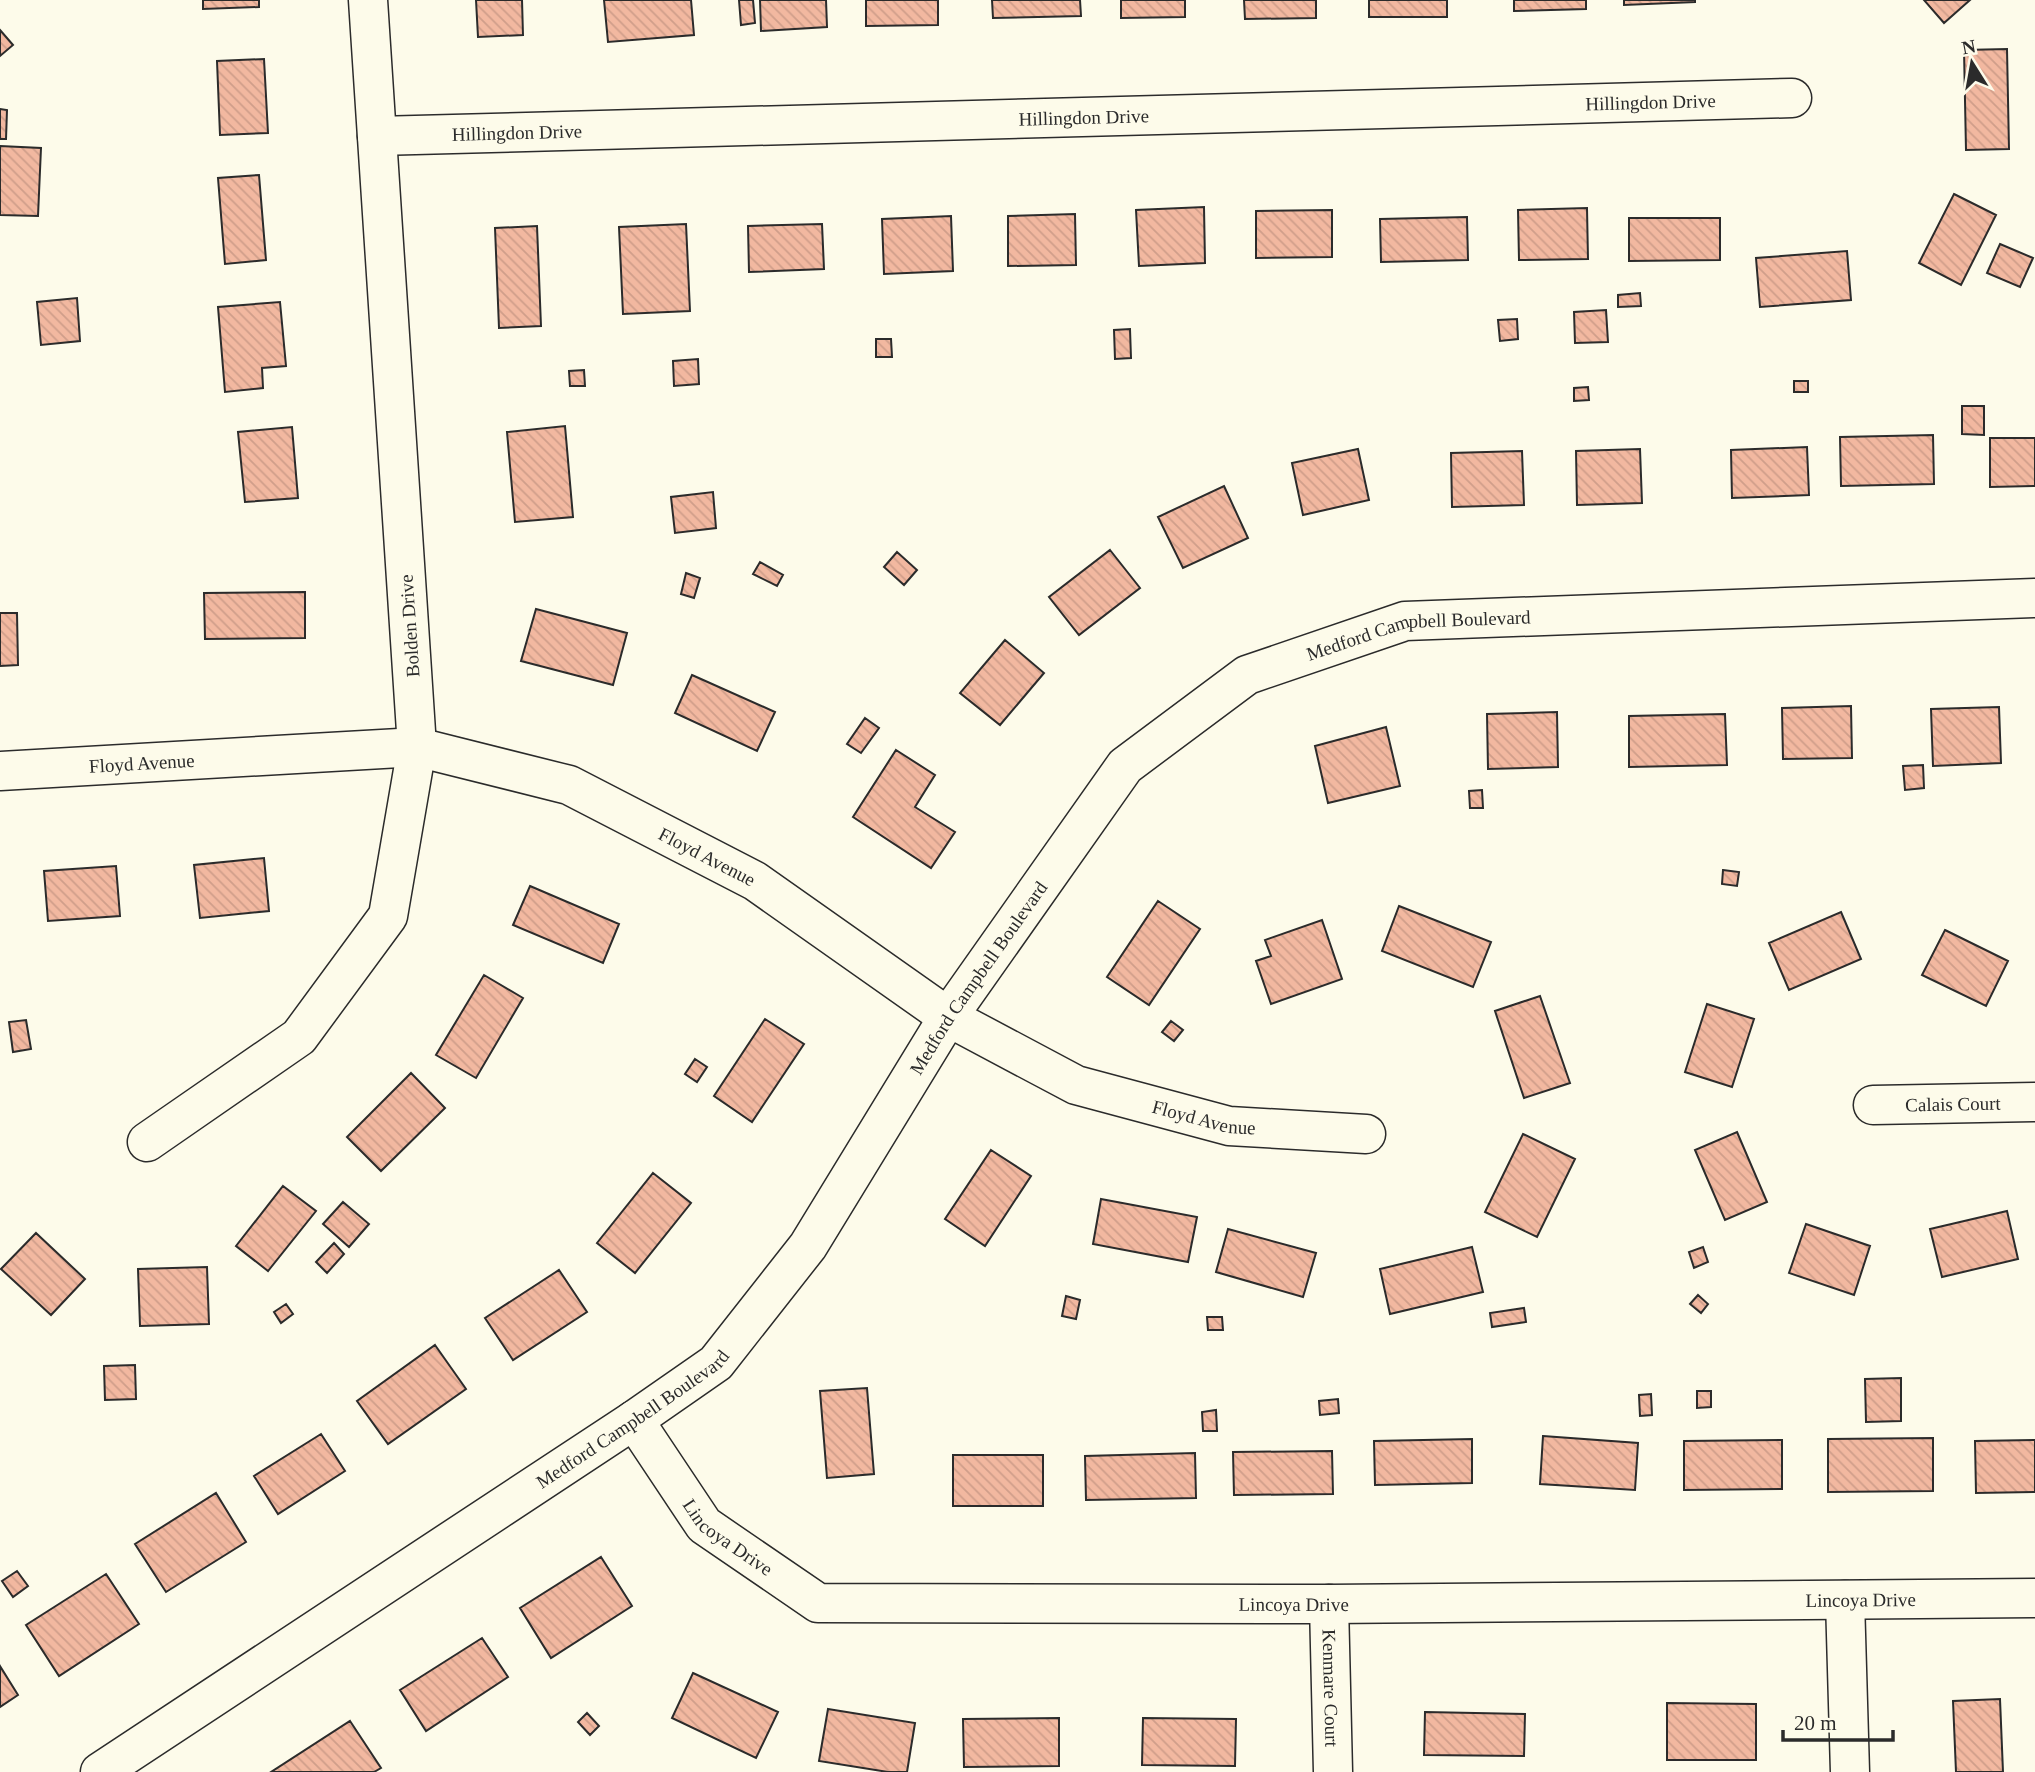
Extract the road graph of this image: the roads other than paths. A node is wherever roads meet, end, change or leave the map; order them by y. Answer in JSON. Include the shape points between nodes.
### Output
{"nodes":[{"id":1,"x":368,"y":0,"type":"edge"},
{"id":2,"x":1792,"y":98,"type":"dead end"},
{"id":3,"x":377,"y":136,"type":"junction"},
{"id":4,"x":2035,"y":598,"type":"edge"},
{"id":5,"x":417,"y":747,"type":"junction"},
{"id":6,"x":0,"y":771,"type":"edge"},
{"id":7,"x":948,"y":1017,"type":"junction"},
{"id":8,"x":2035,"y":1102,"type":"edge"},
{"id":9,"x":1872,"y":1105,"type":"dead end"},
{"id":10,"x":1366,"y":1133,"type":"dead end"},
{"id":11,"x":147,"y":1142,"type":"dead end"},
{"id":12,"x":634,"y":1420,"type":"junction"},
{"id":13,"x":2035,"y":1598,"type":"edge"},
{"id":14,"x":1845,"y":1600,"type":"junction"},
{"id":15,"x":1329,"y":1604,"type":"junction"},
{"id":16,"x":145,"y":1759,"type":"edge"},
{"id":17,"x":100,"y":1772,"type":"edge"},
{"id":18,"x":1333,"y":1772,"type":"edge"},
{"id":19,"x":1850,"y":1772,"type":"edge"}],
"edges":[{"from":1,"to":3,"type":"street","name":"Bolden Drive"},
{"from":2,"to":3,"type":"street","name":"Hillingdon Drive"},
{"from":3,"to":5,"type":"street","name":"Bolden Drive"},
{"from":4,"to":7,"type":"street","name":"Medford Campbell Boulevard","via":[[1405,621],[1247,675],[1125,766]]},
{"from":5,"to":6,"type":"street","name":"Floyd Avenue"},
{"from":5,"to":7,"type":"street","name":"Floyd Avenue","via":[[569,785],[755,881]]},
{"from":5,"to":11,"type":"street","name":"Bolden Drive","via":[[388,916],[299,1037]]},
{"from":7,"to":10,"type":"street","name":"Floyd Avenue","via":[[1076,1085],[1229,1126]]},
{"from":7,"to":12,"type":"street","name":"Medford Campbell Boulevard","via":[[800,1256],[716,1363]]},
{"from":8,"to":9,"type":"street","name":"Calais Court"},
{"from":12,"to":15,"type":"street","name":"Lincoya Drive","via":[[704,1525],[818,1603]]},
{"from":12,"to":16,"type":"street","name":"Medford Campbell Boulevard"},
{"from":13,"to":14,"type":"street","name":"Lincoya Drive"},
{"from":14,"to":15,"type":"street","name":"Lincoya Drive"},
{"from":14,"to":19,"type":"street"},
{"from":15,"to":18,"type":"street","name":"Kenmare Court"},
{"from":16,"to":17,"type":"street","name":"Medford Campbell Boulevard"}]}
